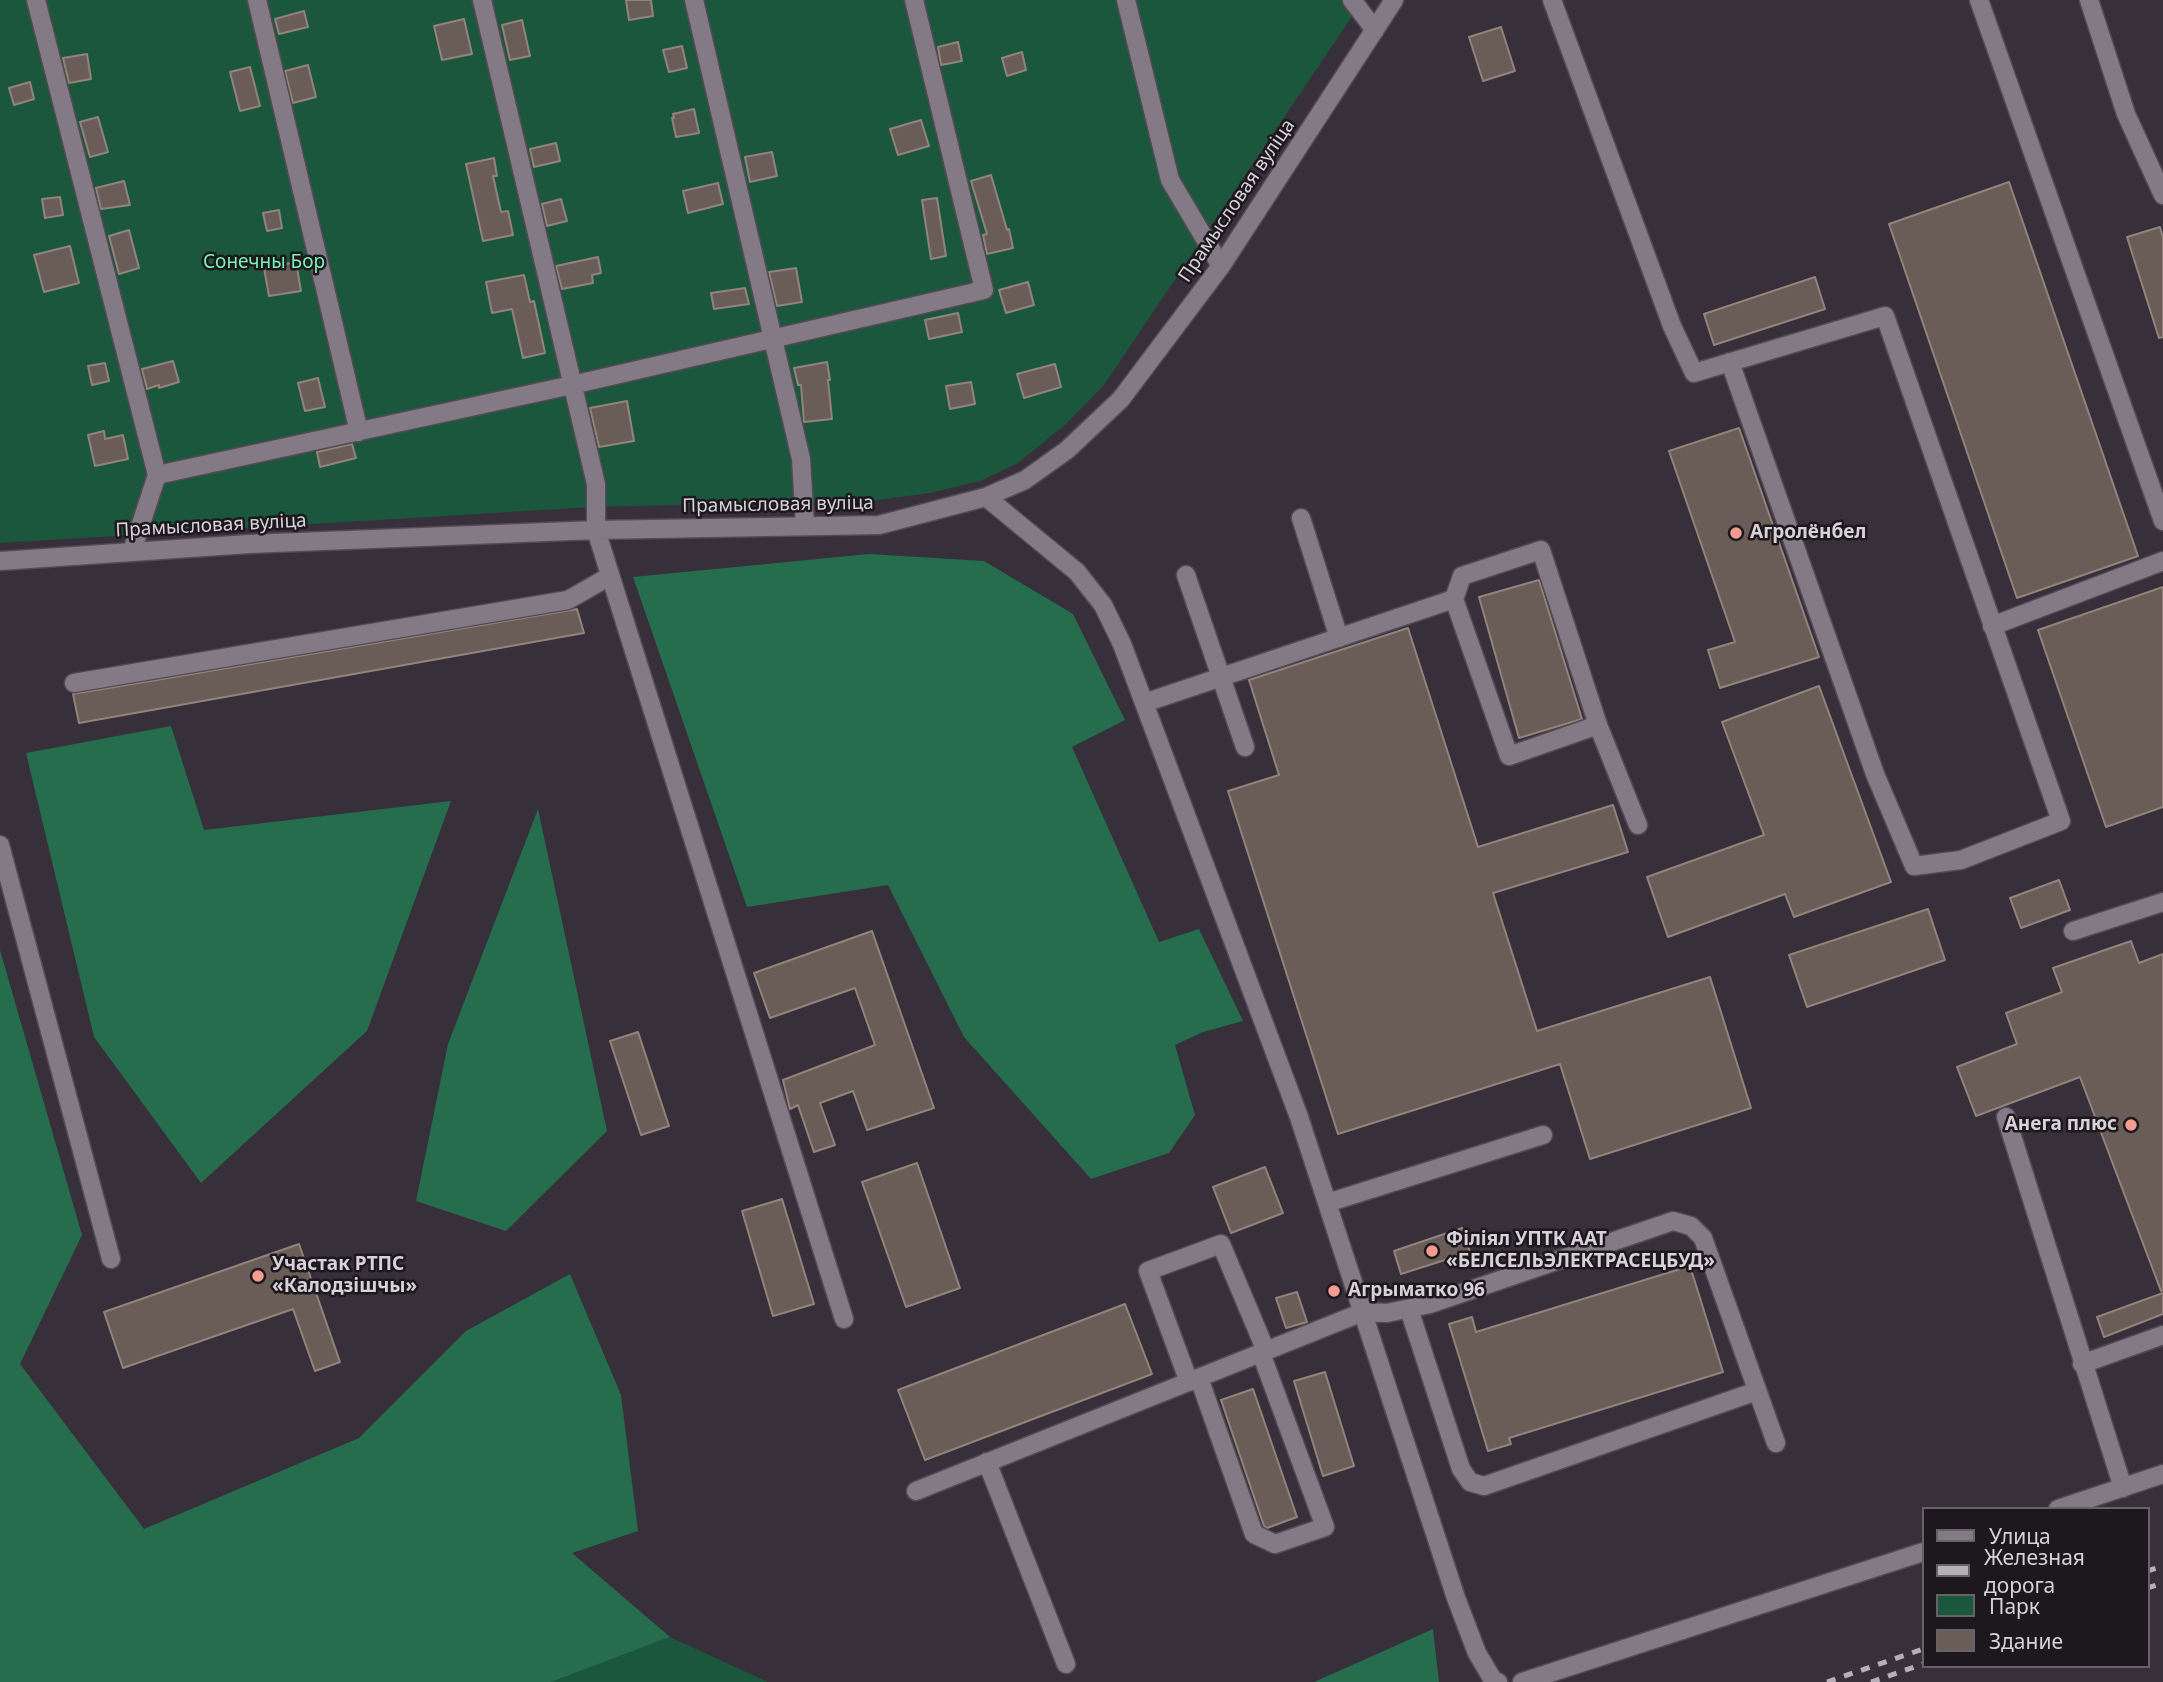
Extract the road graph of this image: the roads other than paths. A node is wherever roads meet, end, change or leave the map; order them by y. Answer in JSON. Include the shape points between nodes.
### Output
{"nodes":[{"id":1,"x":36,"y":0,"type":"edge"},
{"id":2,"x":257,"y":0,"type":"edge"},
{"id":3,"x":482,"y":0,"type":"edge"},
{"id":4,"x":694,"y":0,"type":"edge"},
{"id":5,"x":914,"y":0,"type":"edge"},
{"id":6,"x":1126,"y":0,"type":"edge"},
{"id":7,"x":1352,"y":0,"type":"edge"},
{"id":8,"x":1394,"y":0,"type":"edge"},
{"id":9,"x":1552,"y":0,"type":"edge"},
{"id":10,"x":1979,"y":0,"type":"edge"},
{"id":11,"x":2089,"y":0,"type":"edge"},
{"id":12,"x":2102,"y":0,"type":"edge"},
{"id":13,"x":2098,"y":28,"type":"junction"},
{"id":14,"x":1375,"y":30,"type":"junction"},
{"id":15,"x":2163,"y":195,"type":"edge"},
{"id":16,"x":1221,"y":266,"type":"junction"},
{"id":17,"x":773,"y":338,"type":"junction"},
{"id":18,"x":1730,"y":362,"type":"junction"},
{"id":19,"x":572,"y":385,"type":"junction"},
{"id":20,"x":359,"y":432,"type":"junction"},
{"id":21,"x":157,"y":475,"type":"junction"},
{"id":22,"x":986,"y":497,"type":"junction"},
{"id":23,"x":1301,"y":518,"type":"dead end"},
{"id":24,"x":2163,"y":521,"type":"edge"},
{"id":25,"x":805,"y":526,"type":"junction"},
{"id":26,"x":596,"y":530,"type":"junction"},
{"id":27,"x":132,"y":551,"type":"junction"},
{"id":28,"x":0,"y":561,"type":"edge"},
{"id":29,"x":2163,"y":561,"type":"edge"},
{"id":30,"x":1186,"y":575,"type":"dead end"},
{"id":31,"x":610,"y":576,"type":"junction"},
{"id":32,"x":1454,"y":599,"type":"junction"},
{"id":33,"x":1992,"y":626,"type":"junction"},
{"id":34,"x":1339,"y":638,"type":"junction"},
{"id":35,"x":1221,"y":678,"type":"junction"},
{"id":36,"x":75,"y":683,"type":"dead end"},
{"id":37,"x":1144,"y":703,"type":"junction"},
{"id":38,"x":1598,"y":725,"type":"junction"},
{"id":39,"x":1245,"y":747,"type":"dead end"},
{"id":40,"x":1638,"y":825,"type":"dead end"},
{"id":41,"x":0,"y":845,"type":"edge"},
{"id":42,"x":2163,"y":902,"type":"edge"},
{"id":43,"x":2073,"y":931,"type":"dead end"},
{"id":44,"x":2006,"y":1117,"type":"dead end"},
{"id":45,"x":1543,"y":1135,"type":"dead end"},
{"id":46,"x":1327,"y":1203,"type":"junction"},
{"id":47,"x":111,"y":1259,"type":"dead end"},
{"id":48,"x":1409,"y":1308,"type":"junction"},
{"id":49,"x":1363,"y":1312,"type":"junction"},
{"id":50,"x":844,"y":1319,"type":"dead end"},
{"id":51,"x":2163,"y":1335,"type":"edge"},
{"id":52,"x":1264,"y":1352,"type":"junction"},
{"id":53,"x":2082,"y":1364,"type":"junction"},
{"id":54,"x":1194,"y":1380,"type":"junction"},
{"id":55,"x":1757,"y":1391,"type":"junction"},
{"id":56,"x":1776,"y":1443,"type":"dead end"},
{"id":57,"x":987,"y":1462,"type":"junction"},
{"id":58,"x":2163,"y":1474,"type":"edge"},
{"id":59,"x":2123,"y":1488,"type":"junction"},
{"id":60,"x":916,"y":1491,"type":"dead end"},
{"id":61,"x":2064,"y":1507,"type":"edge"},
{"id":62,"x":1922,"y":1552,"type":"edge"},
{"id":63,"x":1066,"y":1664,"type":"dead end"},
{"id":64,"x":1498,"y":1682,"type":"edge"},
{"id":65,"x":1521,"y":1682,"type":"edge"}],
"edges":[{"from":1,"to":21,"type":"street"},
{"from":2,"to":20,"type":"street"},
{"from":3,"to":19,"type":"street"},
{"from":4,"to":17,"type":"street"},
{"from":5,"to":17,"type":"street","via":[[984,289]]},
{"from":6,"to":16,"type":"street","via":[[1170,180]]},
{"from":7,"to":14,"type":"street"},
{"from":8,"to":14,"type":"street","name":"Прамысловая вуліца"},
{"from":9,"to":18,"type":"street","via":[[1672,326],[1694,373]]},
{"from":10,"to":24,"type":"street"},
{"from":11,"to":13,"type":"street"},
{"from":12,"to":13,"type":"street"},
{"from":13,"to":15,"type":"street","via":[[2126,114]]},
{"from":14,"to":16,"type":"street","name":"Прамысловая вуліца"},
{"from":16,"to":22,"type":"street","name":"Прамысловая вуліца","via":[[1121,399],[1057,458],[1025,480]]},
{"from":17,"to":19,"type":"street"},
{"from":17,"to":25,"type":"street","via":[[801,459]]},
{"from":18,"to":33,"type":"street","via":[[1885,316]]},
{"from":18,"to":33,"type":"street","via":[[1875,774],[1914,866],[1961,860],[2060,821]]},
{"from":19,"to":20,"type":"street"},
{"from":19,"to":26,"type":"street","via":[[596,484]]},
{"from":20,"to":21,"type":"street"},
{"from":21,"to":27,"type":"street"},
{"from":22,"to":25,"type":"street","name":"Прамысловая вуліца","via":[[879,525]]},
{"from":22,"to":37,"type":"street","via":[[1077,572],[1103,605]]},
{"from":23,"to":34,"type":"street"},
{"from":25,"to":26,"type":"street","name":"Прамысловая вуліца"},
{"from":26,"to":27,"type":"street","name":"Прамысловая вуліца"},
{"from":26,"to":31,"type":"street"},
{"from":27,"to":28,"type":"street","name":"Прамысловая вуліца"},
{"from":29,"to":33,"type":"street"},
{"from":30,"to":35,"type":"street"},
{"from":31,"to":36,"type":"street","via":[[568,600]]},
{"from":31,"to":50,"type":"street"},
{"from":32,"to":34,"type":"street"},
{"from":32,"to":38,"type":"street","via":[[1509,756]]},
{"from":32,"to":38,"type":"street","via":[[1462,576],[1541,550]]},
{"from":34,"to":35,"type":"street"},
{"from":35,"to":37,"type":"street"},
{"from":35,"to":39,"type":"street"},
{"from":37,"to":46,"type":"street"},
{"from":38,"to":40,"type":"street"},
{"from":41,"to":47,"type":"street"},
{"from":42,"to":43,"type":"street"},
{"from":44,"to":53,"type":"street"},
{"from":45,"to":46,"type":"street"},
{"from":46,"to":49,"type":"street"},
{"from":48,"to":49,"type":"street"},
{"from":48,"to":55,"type":"street","via":[[1673,1221],[1690,1226],[1703,1238]]},
{"from":48,"to":55,"type":"street","via":[[1461,1469],[1470,1482],[1484,1486]]},
{"from":49,"to":52,"type":"street"},
{"from":49,"to":64,"type":"street","via":[[1456,1598],[1477,1653]]},
{"from":51,"to":53,"type":"street"},
{"from":52,"to":54,"type":"street"},
{"from":52,"to":54,"type":"street","via":[[1221,1244],[1148,1271]]},
{"from":52,"to":54,"type":"street","via":[[1325,1527],[1275,1544],[1254,1534]]},
{"from":53,"to":59,"type":"street"},
{"from":54,"to":57,"type":"street"},
{"from":55,"to":56,"type":"street"},
{"from":57,"to":60,"type":"street"},
{"from":57,"to":63,"type":"street"},
{"from":58,"to":59,"type":"street"},
{"from":59,"to":61,"type":"street"},
{"from":62,"to":65,"type":"street"}]}
